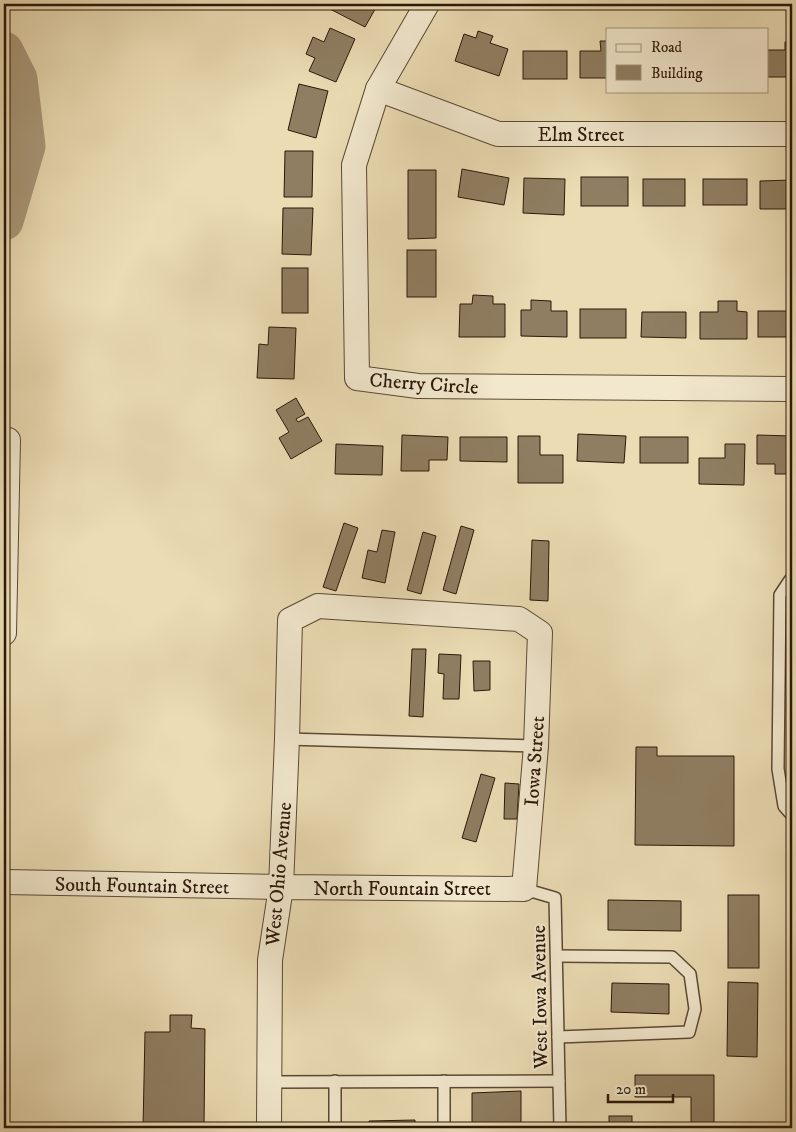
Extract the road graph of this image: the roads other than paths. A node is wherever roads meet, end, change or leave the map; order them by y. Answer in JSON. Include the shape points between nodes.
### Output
{"nodes":[{"id":1,"x":427,"y":4,"type":"edge"},
{"id":2,"x":378,"y":88,"type":"junction"},
{"id":3,"x":792,"y":134,"type":"edge"},
{"id":4,"x":792,"y":389,"type":"edge"},
{"id":5,"x":8,"y":440,"type":"dead end"},
{"id":6,"x":792,"y":579,"type":"edge"},
{"id":7,"x":290,"y":620,"type":"joint"},
{"id":8,"x":4,"y":633,"type":"edge"},
{"id":9,"x":287,"y":739,"type":"junction"},
{"id":10,"x":536,"y":746,"type":"junction"},
{"id":11,"x":792,"y":815,"type":"edge"},
{"id":12,"x":4,"y":882,"type":"edge"},
{"id":13,"x":281,"y":887,"type":"junction"},
{"id":14,"x":524,"y":889,"type":"junction"},
{"id":15,"x":557,"y":956,"type":"junction"},
{"id":16,"x":558,"y":1037,"type":"junction"},
{"id":17,"x":335,"y":1081,"type":"junction"},
{"id":18,"x":444,"y":1081,"type":"junction"},
{"id":19,"x":560,"y":1081,"type":"junction"},
{"id":20,"x":269,"y":1082,"type":"junction"},
{"id":21,"x":269,"y":1128,"type":"edge"},
{"id":22,"x":335,"y":1128,"type":"edge"},
{"id":23,"x":444,"y":1128,"type":"edge"},
{"id":24,"x":560,"y":1128,"type":"edge"}],
"edges":[{"from":1,"to":2,"type":"street","name":"Cherry Circle"},
{"from":2,"to":3,"type":"street","name":"Elm Street","via":[[498,134]]},
{"from":2,"to":4,"type":"street","name":"Cherry Circle","via":[[354,165],[358,378],[418,386]]},
{"from":5,"to":8,"type":"street"},
{"from":6,"to":11,"type":"lane","via":[[780,595],[778,769],[784,806]]},
{"from":7,"to":9,"type":"street","name":"West Ohio Avenue"},
{"from":7,"to":10,"type":"street","name":"Iowa Street","via":[[318,606],[519,619],[540,633]]},
{"from":9,"to":10,"type":"lane"},
{"from":9,"to":13,"type":"street","name":"West Ohio Avenue"},
{"from":10,"to":14,"type":"street","name":"Iowa Street"},
{"from":12,"to":13,"type":"street","name":"South Fountain Street"},
{"from":13,"to":14,"type":"street","name":"North Fountain Street"},
{"from":13,"to":20,"type":"street","name":"West Ohio Avenue","via":[[270,960]]},
{"from":14,"to":15,"type":"lane","name":"West Iowa Avenue","via":[[555,898]]},
{"from":15,"to":16,"type":"lane","name":"West Iowa Avenue"},
{"from":15,"to":16,"type":"lane","via":[[672,957],[690,974],[696,1009],[689,1032]]},
{"from":16,"to":19,"type":"lane","name":"West Iowa Avenue"},
{"from":17,"to":18,"type":"lane"},
{"from":17,"to":20,"type":"lane"},
{"from":17,"to":22,"type":"lane"},
{"from":18,"to":19,"type":"lane"},
{"from":18,"to":23,"type":"lane"},
{"from":19,"to":24,"type":"lane","name":"West Iowa Avenue"},
{"from":20,"to":21,"type":"street","name":"West Ohio Avenue"}]}
